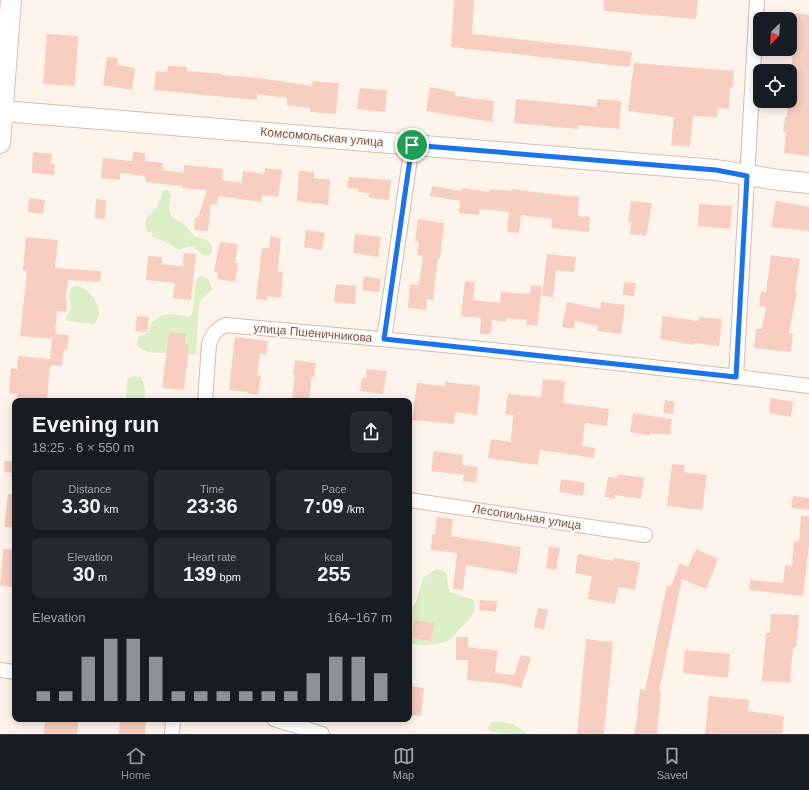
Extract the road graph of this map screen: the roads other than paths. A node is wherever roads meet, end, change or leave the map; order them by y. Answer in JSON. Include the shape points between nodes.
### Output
{"nodes":[{"id":1,"x":11,"y":0,"type":"edge"},
{"id":2,"x":757,"y":0,"type":"edge"},
{"id":3,"x":3,"y":111,"type":"junction"},
{"id":4,"x":0,"y":143,"type":"edge"},
{"id":5,"x":412,"y":145,"type":"junction"},
{"id":6,"x":747,"y":176,"type":"junction"},
{"id":7,"x":809,"y":182,"type":"edge"},
{"id":8,"x":384,"y":339,"type":"junction"},
{"id":9,"x":736,"y":377,"type":"junction"},
{"id":10,"x":809,"y":386,"type":"edge"},
{"id":11,"x":205,"y":398,"type":"edge"},
{"id":12,"x":412,"y":500,"type":"edge"},
{"id":13,"x":645,"y":535,"type":"dead end"},
{"id":14,"x":0,"y":670,"type":"edge"},
{"id":15,"x":12,"y":672,"type":"edge"},
{"id":16,"x":173,"y":722,"type":"edge"},
{"id":17,"x":284,"y":722,"type":"edge"},
{"id":18,"x":172,"y":734,"type":"edge"},
{"id":19,"x":322,"y":734,"type":"edge"}],
"edges":[{"from":1,"to":3,"type":"street"},
{"from":2,"to":6,"type":"street"},
{"from":3,"to":4,"type":"street"},
{"from":3,"to":5,"type":"street","name":"Комсомольская улица"},
{"from":5,"to":6,"type":"street","name":"Комсомольская улица","via":[[716,170]]},
{"from":5,"to":8,"type":"street"},
{"from":6,"to":7,"type":"street","name":"Комсомольская улица"},
{"from":6,"to":9,"type":"street"},
{"from":8,"to":9,"type":"street","name":"улица Пшеничникова"},
{"from":8,"to":11,"type":"street","name":"улица Пшеничникова","via":[[225,325],[211,336]]},
{"from":9,"to":10,"type":"street","name":"улица Пшеничникова"},
{"from":12,"to":13,"type":"street","name":"Лесопильная улица"},
{"from":14,"to":15,"type":"street"},
{"from":16,"to":18,"type":"street"},
{"from":17,"to":19,"type":"street"}]}
